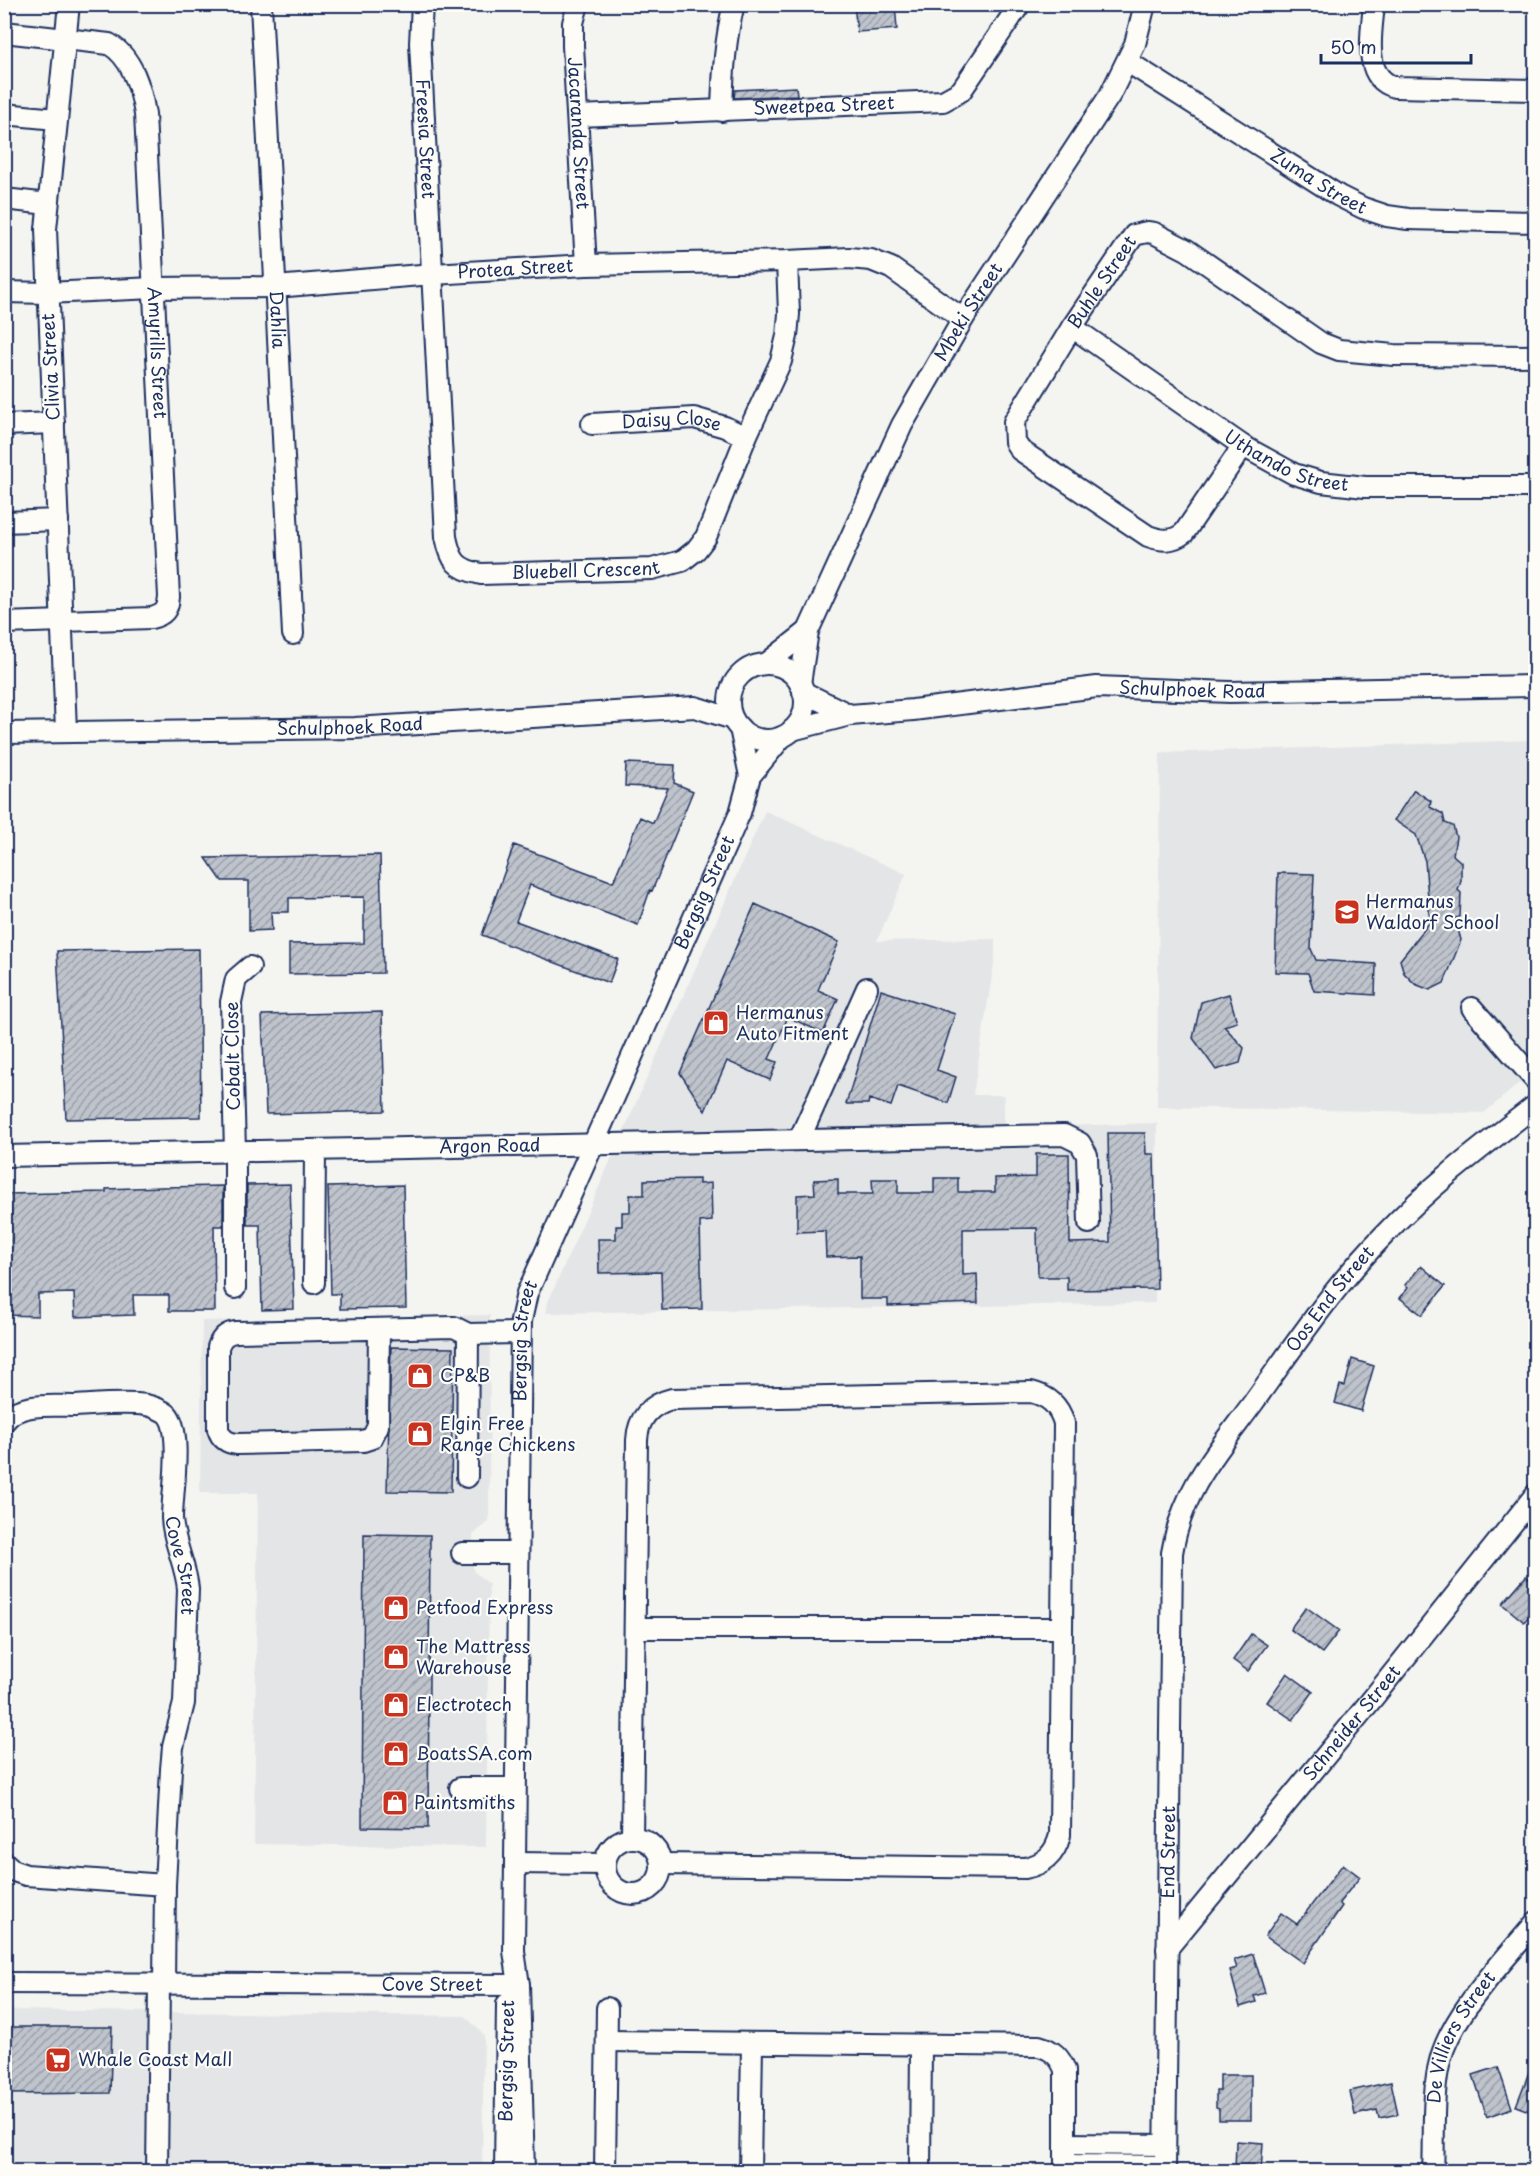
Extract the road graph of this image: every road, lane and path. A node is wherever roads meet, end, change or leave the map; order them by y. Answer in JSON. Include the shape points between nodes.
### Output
{"nodes":[{"id":1,"x":69,"y":4,"type":"edge"},
{"id":2,"x":261,"y":4,"type":"edge"},
{"id":3,"x":422,"y":4,"type":"edge"},
{"id":4,"x":578,"y":4,"type":"edge"},
{"id":5,"x":734,"y":4,"type":"edge"},
{"id":6,"x":1020,"y":4,"type":"edge"},
{"id":7,"x":1145,"y":4,"type":"edge"},
{"id":8,"x":1374,"y":4,"type":"edge"},
{"id":9,"x":4,"y":32,"type":"edge"},
{"id":10,"x":65,"y":39,"type":"junction"},
{"id":11,"x":1128,"y":62,"type":"junction"},
{"id":12,"x":1536,"y":90,"type":"edge"},
{"id":13,"x":722,"y":111,"type":"junction"},
{"id":14,"x":4,"y":114,"type":"edge"},
{"id":15,"x":578,"y":116,"type":"junction"},
{"id":16,"x":56,"y":118,"type":"junction"},
{"id":17,"x":4,"y":199,"type":"edge"},
{"id":18,"x":48,"y":204,"type":"junction"},
{"id":19,"x":1536,"y":222,"type":"edge"},
{"id":20,"x":787,"y":261,"type":"junction"},
{"id":21,"x":586,"y":265,"type":"junction"},
{"id":22,"x":433,"y":274,"type":"junction"},
{"id":23,"x":275,"y":287,"type":"junction"},
{"id":24,"x":154,"y":288,"type":"junction"},
{"id":25,"x":4,"y":292,"type":"edge"},
{"id":26,"x":48,"y":293,"type":"junction"},
{"id":27,"x":963,"y":319,"type":"junction"},
{"id":28,"x":1072,"y":327,"type":"junction"},
{"id":29,"x":1536,"y":356,"type":"edge"},
{"id":30,"x":54,"y":423,"type":"junction"},
{"id":31,"x":592,"y":424,"type":"dead end"},
{"id":32,"x":4,"y":425,"type":"edge"},
{"id":33,"x":746,"y":437,"type":"junction"},
{"id":34,"x":1244,"y":446,"type":"junction"},
{"id":35,"x":1536,"y":487,"type":"edge"},
{"id":36,"x":58,"y":520,"type":"junction"},
{"id":37,"x":4,"y":522,"type":"edge"},
{"id":38,"x":63,"y":622,"type":"junction"},
{"id":39,"x":4,"y":623,"type":"edge"},
{"id":40,"x":808,"y":631,"type":"junction"},
{"id":41,"x":293,"y":634,"type":"dead end"},
{"id":42,"x":766,"y":664,"type":"junction"},
{"id":43,"x":1536,"y":686,"type":"edge"},
{"id":44,"x":732,"y":687,"type":"junction"},
{"id":45,"x":802,"y":688,"type":"junction"},
{"id":46,"x":695,"y":707,"type":"junction"},
{"id":47,"x":850,"y":715,"type":"junction"},
{"id":48,"x":736,"y":724,"type":"junction"},
{"id":49,"x":66,"y":731,"type":"junction"},
{"id":50,"x":4,"y":733,"type":"edge"},
{"id":51,"x":787,"y":734,"type":"junction"},
{"id":52,"x":750,"y":776,"type":"junction"},
{"id":53,"x":250,"y":967,"type":"dead end"},
{"id":54,"x":867,"y":988,"type":"dead end"},
{"id":55,"x":1472,"y":1008,"type":"dead end"},
{"id":56,"x":1536,"y":1082,"type":"edge"},
{"id":57,"x":1536,"y":1105,"type":"edge"},
{"id":58,"x":799,"y":1140,"type":"junction"},
{"id":59,"x":592,"y":1145,"type":"junction"},
{"id":60,"x":315,"y":1150,"type":"junction"},
{"id":61,"x":235,"y":1151,"type":"junction"},
{"id":62,"x":4,"y":1156,"type":"edge"},
{"id":63,"x":1089,"y":1223,"type":"dead end"},
{"id":64,"x":314,"y":1283,"type":"dead end"},
{"id":65,"x":235,"y":1288,"type":"dead end"},
{"id":66,"x":379,"y":1329,"type":"junction"},
{"id":67,"x":519,"y":1333,"type":"junction"},
{"id":68,"x":468,"y":1334,"type":"junction"},
{"id":69,"x":4,"y":1422,"type":"edge"},
{"id":70,"x":467,"y":1477,"type":"dead end"},
{"id":71,"x":1536,"y":1494,"type":"edge"},
{"id":72,"x":1175,"y":1533,"type":"joint"},
{"id":73,"x":462,"y":1553,"type":"dead end"},
{"id":74,"x":518,"y":1553,"type":"junction"},
{"id":75,"x":635,"y":1628,"type":"junction"},
{"id":76,"x":1061,"y":1628,"type":"junction"},
{"id":77,"x":460,"y":1788,"type":"dead end"},
{"id":78,"x":515,"y":1788,"type":"junction"},
{"id":79,"x":632,"y":1838,"type":"junction"},
{"id":80,"x":4,"y":1862,"type":"edge"},
{"id":81,"x":515,"y":1863,"type":"junction"},
{"id":82,"x":605,"y":1864,"type":"junction"},
{"id":83,"x":661,"y":1864,"type":"junction"},
{"id":84,"x":165,"y":1885,"type":"junction"},
{"id":85,"x":1536,"y":1922,"type":"edge"},
{"id":86,"x":1167,"y":1949,"type":"junction"},
{"id":87,"x":4,"y":1983,"type":"edge"},
{"id":88,"x":161,"y":1984,"type":"junction"},
{"id":89,"x":513,"y":1985,"type":"junction"},
{"id":90,"x":607,"y":2008,"type":"dead end"},
{"id":91,"x":606,"y":2041,"type":"junction"},
{"id":92,"x":752,"y":2043,"type":"junction"},
{"id":93,"x":921,"y":2045,"type":"junction"},
{"id":94,"x":1065,"y":2144,"type":"junction"},
{"id":95,"x":1165,"y":2145,"type":"junction"},
{"id":96,"x":1065,"y":2169,"type":"edge"},
{"id":97,"x":1165,"y":2169,"type":"edge"},
{"id":98,"x":157,"y":2172,"type":"edge"},
{"id":99,"x":505,"y":2172,"type":"edge"},
{"id":100,"x":524,"y":2172,"type":"edge"},
{"id":101,"x":605,"y":2172,"type":"edge"},
{"id":102,"x":750,"y":2172,"type":"edge"},
{"id":103,"x":920,"y":2172,"type":"edge"},
{"id":104,"x":1433,"y":2172,"type":"edge"}],
"edges":[{"from":1,"to":10,"type":"street","name":"Clivia Street"},
{"from":2,"to":23,"type":"street","name":"Dahlia"},
{"from":3,"to":22,"type":"street","name":"Freesia Street","via":[[420,43]]},
{"from":4,"to":15,"type":"street","name":"Jacaranda Street","via":[[573,46]]},
{"from":5,"to":13,"type":"street","via":[[724,61]]},
{"from":6,"to":13,"type":"street","name":"Sweetpea Street","via":[[962,91],[943,101]]},
{"from":7,"to":11,"type":"street","name":"Mbeki Street"},
{"from":8,"to":12,"type":"street","via":[[1372,60],[1375,73],[1386,84]]},
{"from":9,"to":10,"type":"street"},
{"from":10,"to":16,"type":"street","name":"Clivia Street"},
{"from":10,"to":24,"type":"street","name":"Amyrills Street","via":[[116,48],[141,92]]},
{"from":11,"to":19,"type":"street","name":"Zuma Street","via":[[1363,208],[1408,219]]},
{"from":11,"to":27,"type":"street","name":"Mbeki Street"},
{"from":13,"to":15,"type":"street","name":"Sweetpea Street"},
{"from":14,"to":16,"type":"street"},
{"from":15,"to":21,"type":"street","name":"Jacaranda Street"},
{"from":16,"to":18,"type":"street","name":"Clivia Street"},
{"from":17,"to":18,"type":"street"},
{"from":18,"to":26,"type":"street","name":"Clivia Street"},
{"from":20,"to":21,"type":"street","name":"Protea Street"},
{"from":20,"to":27,"type":"street","name":"Protea Street","via":[[871,260],[891,268]]},
{"from":20,"to":33,"type":"street","name":"Bluebell Crescent","via":[[787,336],[781,361]]},
{"from":21,"to":22,"type":"street","name":"Protea Street"},
{"from":22,"to":23,"type":"street","name":"Protea Street"},
{"from":22,"to":33,"type":"street","name":"Bluebell Crescent","via":[[446,537],[452,560],[467,571],[481,574],[652,569],[682,561],[706,537]]},
{"from":23,"to":24,"type":"street","name":"Protea Street"},
{"from":23,"to":41,"type":"street","name":"Dahlia"},
{"from":24,"to":26,"type":"street","name":"Protea Street"},
{"from":24,"to":38,"type":"street","name":"Amyrills Street","via":[[168,606],[164,613],[151,618]]},
{"from":25,"to":26,"type":"street","name":"Protea Street"},
{"from":26,"to":30,"type":"street","name":"Clivia Street"},
{"from":27,"to":40,"type":"street","name":"Mbeki Street","via":[[902,425]]},
{"from":28,"to":29,"type":"street","name":"Buhle Street","via":[[1128,241],[1154,232],[1187,250],[1321,343],[1340,350],[1394,355]]},
{"from":28,"to":34,"type":"street","name":"Uthando Street"},
{"from":28,"to":34,"type":"street","name":"Buhle Street","via":[[1014,422],[1015,442],[1020,450],[1148,536],[1170,540],[1184,533]]},
{"from":30,"to":32,"type":"street"},
{"from":30,"to":36,"type":"street","name":"Clivia Street"},
{"from":31,"to":33,"type":"street","name":"Daisy Close","via":[[694,418]]},
{"from":34,"to":35,"type":"street","name":"Uthando Street","via":[[1294,474],[1322,482],[1365,487]]},
{"from":36,"to":37,"type":"street"},
{"from":36,"to":38,"type":"street","name":"Clivia Street"},
{"from":38,"to":39,"type":"street"},
{"from":38,"to":49,"type":"street","name":"Clivia Street"},
{"from":40,"to":42,"type":"street","name":"Mbeki Street"},
{"from":40,"to":45,"type":"street","name":"Mbeki Street"},
{"from":42,"to":44,"type":"street","via":[[746,670]]},
{"from":42,"to":45,"type":"street","via":[[787,670]]},
{"from":43,"to":47,"type":"street","name":"Schulphoek Road","via":[[1230,692],[1097,687]]},
{"from":44,"to":46,"type":"street","name":"Schulphoek Road"},
{"from":44,"to":48,"type":"street","via":[[729,708]]},
{"from":45,"to":47,"type":"street"},
{"from":45,"to":51,"type":"street","via":[[803,711]]},
{"from":46,"to":48,"type":"street","name":"Schulphoek Road"},
{"from":46,"to":49,"type":"street","name":"Schulphoek Road","via":[[355,728]]},
{"from":47,"to":51,"type":"street","name":"Schulphoek Road"},
{"from":48,"to":51,"type":"street","via":[[760,739]]},
{"from":48,"to":52,"type":"street","name":"Bergsig Street"},
{"from":49,"to":50,"type":"street","name":"Schulphoek Road"},
{"from":51,"to":52,"type":"street","name":"Bergsig Street"},
{"from":52,"to":59,"type":"street","name":"Bergsig Street","via":[[740,813]]},
{"from":53,"to":61,"type":"street","name":"Cobalt Close","via":[[236,980],[231,1002]]},
{"from":54,"to":58,"type":"street"},
{"from":55,"to":56,"type":"street"},
{"from":57,"to":72,"type":"street","name":"Oos End Street","via":[[1417,1201],[1350,1272],[1202,1473]]},
{"from":58,"to":59,"type":"street","name":"Argon Road"},
{"from":58,"to":63,"type":"street","name":"Argon Road","via":[[1064,1136],[1080,1143],[1087,1155]]},
{"from":59,"to":60,"type":"street","name":"Argon Road"},
{"from":59,"to":67,"type":"street","name":"Bergsig Street","via":[[527,1293]]},
{"from":60,"to":61,"type":"street","name":"Argon Road"},
{"from":60,"to":64,"type":"street"},
{"from":61,"to":62,"type":"street","name":"Argon Road"},
{"from":61,"to":65,"type":"street","name":"Cobalt Close"},
{"from":66,"to":66,"type":"street","via":[[378,1426],[372,1438],[237,1444],[220,1435],[218,1347],[226,1335]]},
{"from":66,"to":68,"type":"street","via":[[453,1327]]},
{"from":67,"to":68,"type":"street"},
{"from":67,"to":74,"type":"street","name":"Bergsig Street"},
{"from":68,"to":70,"type":"street"},
{"from":69,"to":84,"type":"street","name":"Cove Street","via":[[18,1411],[42,1406],[146,1405],[166,1414],[172,1423],[176,1443],[172,1520],[188,1589],[184,1703],[173,1747]]},
{"from":71,"to":86,"type":"street","name":"Schneider Street"},
{"from":72,"to":86,"type":"street","name":"End Street"},
{"from":73,"to":74,"type":"street"},
{"from":74,"to":78,"type":"street","name":"Bergsig Street"},
{"from":75,"to":76,"type":"street"},
{"from":75,"to":76,"type":"street","via":[[637,1431],[645,1415],[657,1404],[672,1399],[1031,1392],[1057,1406],[1064,1423]]},
{"from":75,"to":79,"type":"street"},
{"from":76,"to":83,"type":"street","via":[[1060,1835],[1053,1853],[1040,1864],[1025,1868]]},
{"from":77,"to":78,"type":"street"},
{"from":78,"to":81,"type":"street","name":"Bergsig Street"},
{"from":79,"to":82,"type":"street","via":[[616,1843]]},
{"from":79,"to":83,"type":"street","via":[[652,1845]]},
{"from":80,"to":84,"type":"street","via":[[26,1875]]},
{"from":81,"to":82,"type":"street"},
{"from":81,"to":89,"type":"street","name":"Bergsig Street"},
{"from":82,"to":83,"type":"street","via":[[612,1885],[633,1894],[653,1885]]},
{"from":84,"to":88,"type":"street","name":"Cove Street"},
{"from":85,"to":104,"type":"street","name":"De Villiers Street","via":[[1461,2015],[1446,2043],[1436,2086]]},
{"from":86,"to":95,"type":"street","name":"End Street"},
{"from":87,"to":88,"type":"street","name":"Cove Street"},
{"from":88,"to":89,"type":"street","name":"Cove Street"},
{"from":88,"to":98,"type":"street"},
{"from":89,"to":99,"type":"street","name":"Bergsig Street"},
{"from":89,"to":100,"type":"street","name":"Bergsig Street"},
{"from":90,"to":91,"type":"street"},
{"from":91,"to":92,"type":"street"},
{"from":91,"to":101,"type":"street"},
{"from":92,"to":93,"type":"street"},
{"from":92,"to":102,"type":"street"},
{"from":93,"to":94,"type":"street","via":[[1039,2046],[1052,2051],[1065,2070]]},
{"from":93,"to":103,"type":"street"},
{"from":94,"to":95,"type":"street"},
{"from":94,"to":96,"type":"street"},
{"from":95,"to":97,"type":"street","name":"End Street"},
{"from":96,"to":97,"type":"street"}]}
